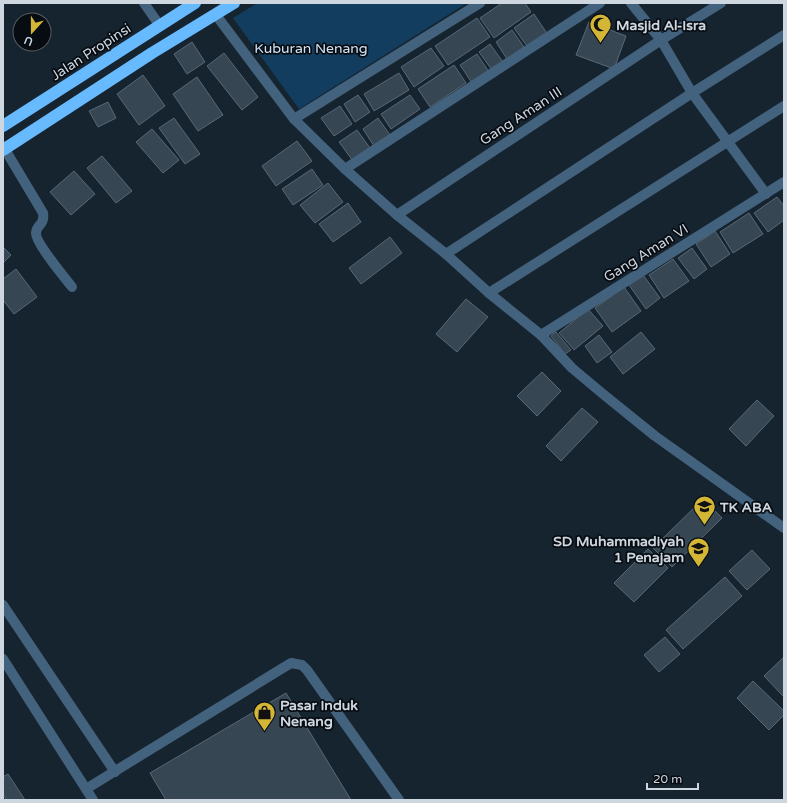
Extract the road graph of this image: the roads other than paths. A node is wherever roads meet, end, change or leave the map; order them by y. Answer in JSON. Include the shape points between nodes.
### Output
{"nodes":[{"id":1,"x":144,"y":3,"type":"edge"},
{"id":2,"x":195,"y":3,"type":"edge"},
{"id":3,"x":234,"y":3,"type":"edge"},
{"id":4,"x":480,"y":3,"type":"edge"},
{"id":5,"x":600,"y":3,"type":"edge"},
{"id":6,"x":632,"y":3,"type":"edge"},
{"id":7,"x":721,"y":3,"type":"edge"},
{"id":8,"x":216,"y":15,"type":"junction"},
{"id":9,"x":160,"y":26,"type":"junction"},
{"id":10,"x":784,"y":35,"type":"edge"},
{"id":11,"x":661,"y":40,"type":"junction"},
{"id":12,"x":692,"y":93,"type":"junction"},
{"id":13,"x":784,"y":106,"type":"edge"},
{"id":14,"x":294,"y":119,"type":"junction"},
{"id":15,"x":3,"y":126,"type":"edge"},
{"id":16,"x":728,"y":142,"type":"junction"},
{"id":17,"x":4,"y":148,"type":"edge"},
{"id":18,"x":345,"y":169,"type":"junction"},
{"id":19,"x":784,"y":182,"type":"edge"},
{"id":20,"x":766,"y":194,"type":"junction"},
{"id":21,"x":397,"y":215,"type":"junction"},
{"id":22,"x":446,"y":254,"type":"junction"},
{"id":23,"x":72,"y":287,"type":"dead end"},
{"id":24,"x":489,"y":293,"type":"junction"},
{"id":25,"x":541,"y":335,"type":"junction"},
{"id":26,"x":784,"y":528,"type":"edge"},
{"id":27,"x":3,"y":605,"type":"edge"},
{"id":28,"x":3,"y":660,"type":"edge"},
{"id":29,"x":115,"y":772,"type":"junction"},
{"id":30,"x":86,"y":789,"type":"junction"},
{"id":31,"x":93,"y":800,"type":"edge"},
{"id":32,"x":399,"y":800,"type":"edge"}],
"edges":[{"from":1,"to":9,"type":"street"},
{"from":2,"to":9,"type":"highway","name":"Jalan Propinsi"},
{"from":3,"to":8,"type":"highway"},
{"from":4,"to":14,"type":"street"},
{"from":5,"to":18,"type":"street"},
{"from":6,"to":11,"type":"street"},
{"from":7,"to":11,"type":"street","name":"Gang Aman III"},
{"from":8,"to":14,"type":"street"},
{"from":8,"to":17,"type":"highway"},
{"from":9,"to":15,"type":"highway","name":"Jalan Propinsi"},
{"from":10,"to":12,"type":"street"},
{"from":11,"to":12,"type":"street"},
{"from":11,"to":21,"type":"street","name":"Gang Aman III"},
{"from":12,"to":16,"type":"street"},
{"from":12,"to":22,"type":"street"},
{"from":13,"to":16,"type":"street"},
{"from":14,"to":18,"type":"street"},
{"from":16,"to":20,"type":"street"},
{"from":16,"to":24,"type":"street"},
{"from":17,"to":23,"type":"street","via":[[43,213],[44,220],[37,229],[36,236]]},
{"from":18,"to":21,"type":"street"},
{"from":19,"to":20,"type":"street","name":"Gang Aman VI"},
{"from":20,"to":25,"type":"street","name":"Gang Aman VI"},
{"from":21,"to":22,"type":"street"},
{"from":22,"to":24,"type":"street"},
{"from":24,"to":25,"type":"street"},
{"from":25,"to":26,"type":"street","via":[[572,368],[655,436]]},
{"from":27,"to":29,"type":"street"},
{"from":28,"to":30,"type":"street"},
{"from":29,"to":30,"type":"street"},
{"from":29,"to":32,"type":"street","via":[[288,663],[294,663],[302,665],[315,680]]},
{"from":30,"to":31,"type":"street"}]}
